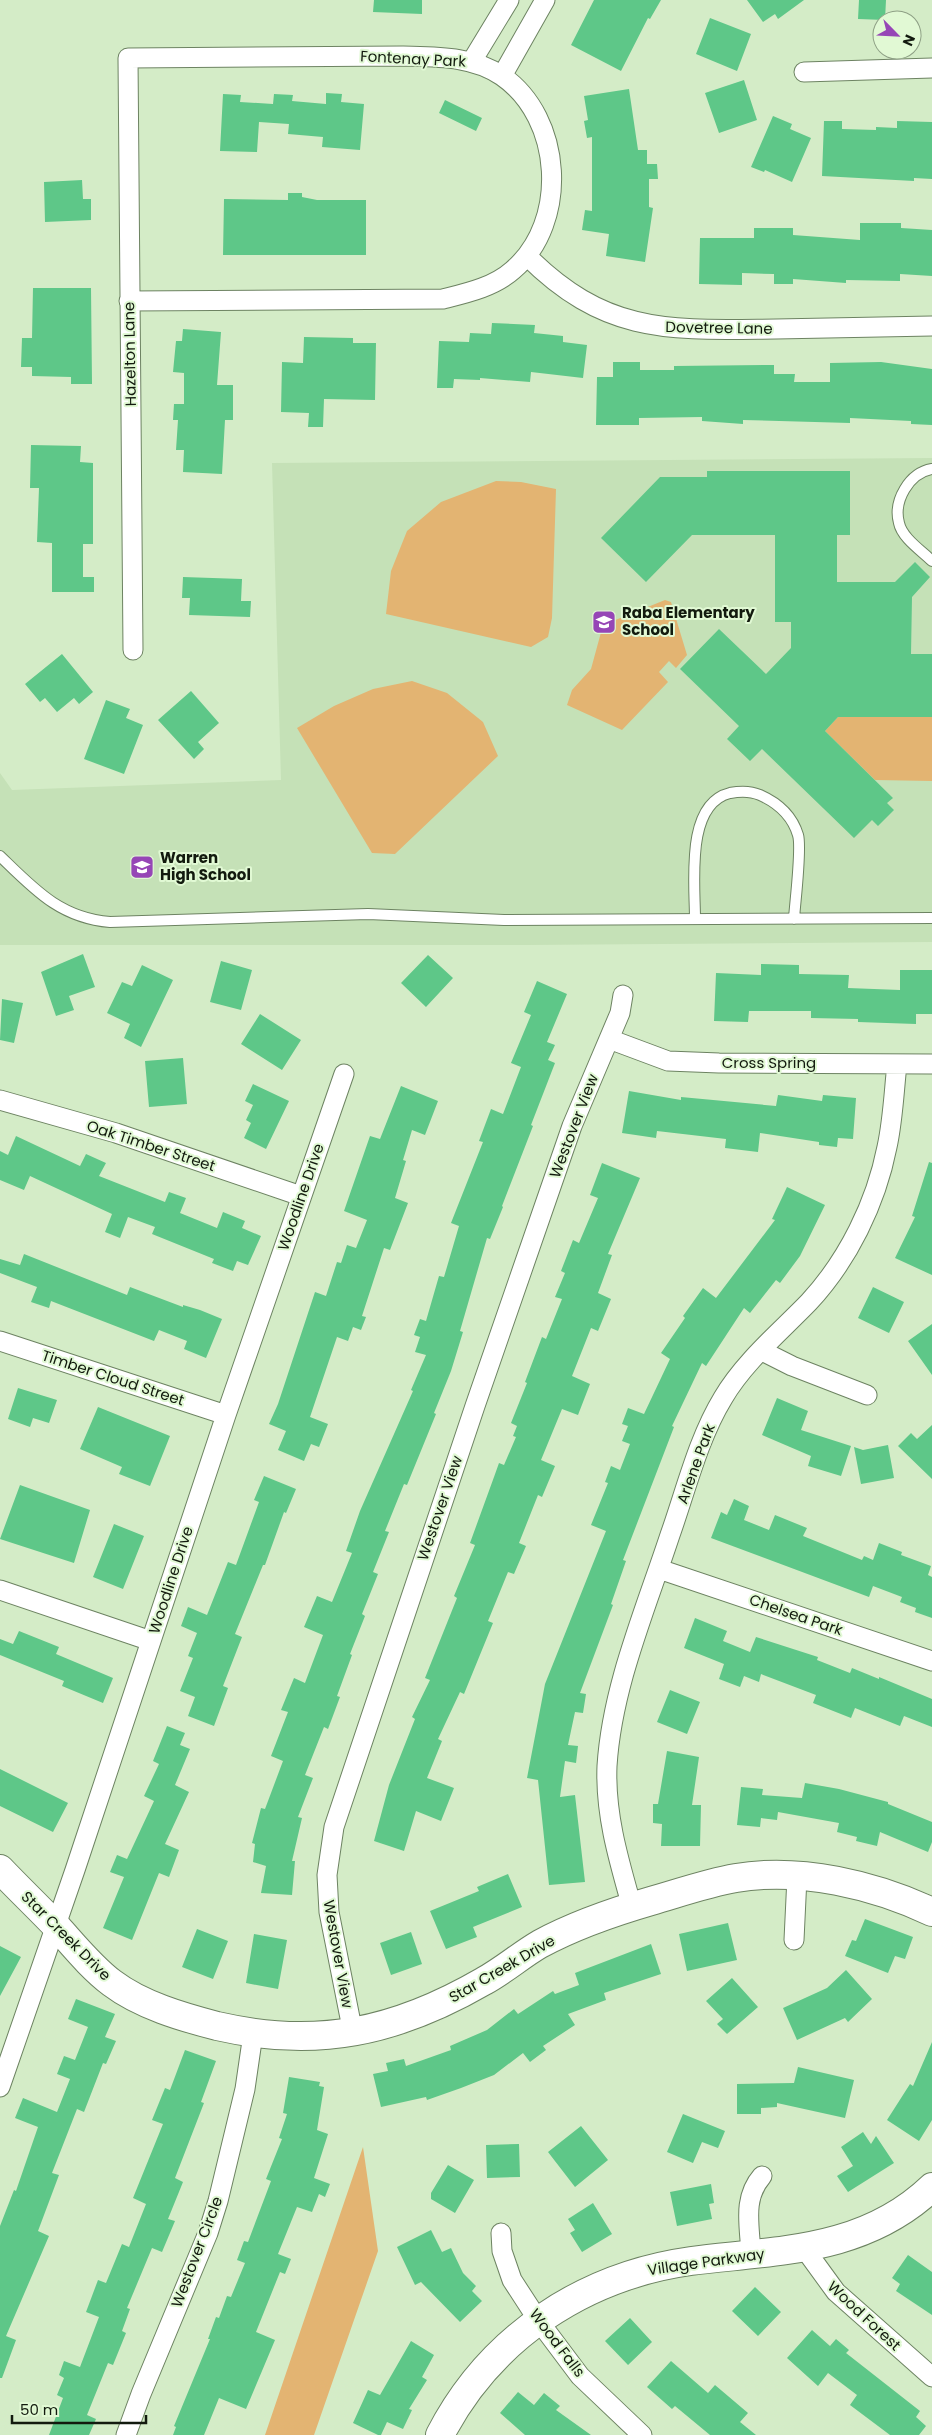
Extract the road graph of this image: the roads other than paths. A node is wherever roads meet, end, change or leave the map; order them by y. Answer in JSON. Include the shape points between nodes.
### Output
{"nodes":[{"id":1,"x":509,"y":0,"type":"edge"},
{"id":2,"x":545,"y":0,"type":"edge"},
{"id":3,"x":128,"y":58,"type":"joint"},
{"id":4,"x":472,"y":61,"type":"junction"},
{"id":5,"x":932,"y":68,"type":"edge"},
{"id":6,"x":804,"y":72,"type":"dead end"},
{"id":7,"x":502,"y":76,"type":"junction"},
{"id":8,"x":527,"y":256,"type":"junction"},
{"id":9,"x":129,"y":301,"type":"junction"},
{"id":10,"x":932,"y":326,"type":"edge"},
{"id":11,"x":932,"y":469,"type":"edge"},
{"id":12,"x":932,"y":561,"type":"edge"},
{"id":13,"x":132,"y":650,"type":"dead end"},
{"id":14,"x":0,"y":856,"type":"edge"},
{"id":15,"x":932,"y":918,"type":"edge"},
{"id":16,"x":695,"y":919,"type":"junction"},
{"id":17,"x":794,"y":919,"type":"junction"},
{"id":18,"x":622,"y":995,"type":"dead end"},
{"id":19,"x":609,"y":1040,"type":"junction"},
{"id":20,"x":897,"y":1064,"type":"junction"},
{"id":21,"x":932,"y":1064,"type":"edge"},
{"id":22,"x":344,"y":1074,"type":"dead end"},
{"id":23,"x":0,"y":1100,"type":"edge"},
{"id":24,"x":301,"y":1196,"type":"junction"},
{"id":25,"x":0,"y":1341,"type":"edge"},
{"id":26,"x":762,"y":1351,"type":"junction"},
{"id":27,"x":866,"y":1394,"type":"dead end"},
{"id":28,"x":226,"y":1415,"type":"junction"},
{"id":29,"x":659,"y":1569,"type":"junction"},
{"id":30,"x":0,"y":1590,"type":"edge"},
{"id":31,"x":151,"y":1641,"type":"junction"},
{"id":32,"x":932,"y":1662,"type":"edge"},
{"id":33,"x":0,"y":1869,"type":"edge"},
{"id":34,"x":797,"y":1877,"type":"junction"},
{"id":35,"x":632,"y":1907,"type":"junction"},
{"id":36,"x":932,"y":1912,"type":"edge"},
{"id":37,"x":54,"y":1925,"type":"junction"},
{"id":38,"x":794,"y":1940,"type":"dead end"},
{"id":39,"x":353,"y":2033,"type":"junction"},
{"id":40,"x":254,"y":2034,"type":"junction"},
{"id":41,"x":0,"y":2087,"type":"edge"},
{"id":42,"x":762,"y":2176,"type":"dead end"},
{"id":43,"x":932,"y":2187,"type":"edge"},
{"id":44,"x":502,"y":2233,"type":"dead end"},
{"id":45,"x":804,"y":2248,"type":"junction"},
{"id":46,"x":751,"y":2255,"type":"junction"},
{"id":47,"x":538,"y":2320,"type":"junction"},
{"id":48,"x":932,"y":2378,"type":"edge"},
{"id":49,"x":126,"y":2435,"type":"edge"},
{"id":50,"x":440,"y":2435,"type":"edge"},
{"id":51,"x":642,"y":2435,"type":"edge"}],
"edges":[{"from":1,"to":4,"type":"street"},
{"from":2,"to":7,"type":"street"},
{"from":3,"to":4,"type":"street","name":"Fontenay Park","via":[[403,56]]},
{"from":3,"to":9,"type":"street","name":"Hazelton Lane"},
{"from":4,"to":7,"type":"street","name":"Fontenay Park"},
{"from":5,"to":6,"type":"street"},
{"from":7,"to":8,"type":"street","name":"Fontenay Park","via":[[525,96],[539,118],[553,178],[550,205]]},
{"from":8,"to":9,"type":"street","name":"Fontenay Park","via":[[512,271],[484,288],[443,299]]},
{"from":8,"to":10,"type":"street","name":"Dovetree Lane","via":[[546,275],[594,306],[630,321],[661,328]]},
{"from":9,"to":13,"type":"street","name":"Hazelton Lane"},
{"from":11,"to":12,"type":"lane","via":[[913,479],[902,493],[898,507],[899,524],[908,538]]},
{"from":14,"to":16,"type":"lane","via":[[48,901],[70,914],[91,921],[368,914],[504,920]]},
{"from":15,"to":17,"type":"lane"},
{"from":16,"to":17,"type":"lane"},
{"from":16,"to":17,"type":"lane","via":[[696,835],[704,812],[719,796],[739,791],[774,801],[789,815],[798,836]]},
{"from":18,"to":19,"type":"street","name":"Westover View","via":[[620,1013]]},
{"from":19,"to":20,"type":"street","name":"Cross Spring","via":[[668,1060]]},
{"from":19,"to":39,"type":"street","name":"Westover View","via":[[572,1126],[334,1826],[327,1875],[329,1912]]},
{"from":20,"to":21,"type":"street","name":"Cross Spring"},
{"from":20,"to":26,"type":"street","name":"Arlene Park","via":[[888,1145],[860,1225],[827,1281]]},
{"from":22,"to":24,"type":"street","name":"Woodline Drive"},
{"from":23,"to":24,"type":"street","name":"Oak Timber Street","via":[[116,1133]]},
{"from":24,"to":28,"type":"street","name":"Woodline Drive"},
{"from":25,"to":28,"type":"street","name":"Timber Cloud Street"},
{"from":26,"to":27,"type":"street"},
{"from":26,"to":29,"type":"street","name":"Arlene Park","via":[[728,1390],[710,1422]]},
{"from":28,"to":31,"type":"street","name":"Woodline Drive"},
{"from":29,"to":32,"type":"street","name":"Chelsea Park"},
{"from":29,"to":35,"type":"street","name":"Arlene Park","via":[[616,1701],[607,1768],[613,1836]]},
{"from":30,"to":31,"type":"street"},
{"from":31,"to":37,"type":"street","name":"Woodline Drive"},
{"from":33,"to":37,"type":"street","name":"Star Creek Drive"},
{"from":34,"to":35,"type":"street","name":"Star Creek Drive","via":[[738,1878]]},
{"from":34,"to":36,"type":"street","name":"Star Creek Drive","via":[[881,1892]]},
{"from":34,"to":38,"type":"street"},
{"from":35,"to":39,"type":"street","name":"Star Creek Drive","via":[[582,1924],[541,1944],[488,1979],[430,2009],[390,2025]]},
{"from":37,"to":40,"type":"street","name":"Star Creek Drive","via":[[114,1985],[188,2019]]},
{"from":37,"to":41,"type":"street","name":"Woodline Drive"},
{"from":39,"to":40,"type":"street","name":"Star Creek Drive","via":[[327,2036]]},
{"from":40,"to":49,"type":"street","name":"Westover Circle","via":[[245,2089],[213,2217]]},
{"from":42,"to":46,"type":"street","via":[[748,2202]]},
{"from":43,"to":45,"type":"street","name":"Village Parkway","via":[[908,2207],[864,2232]]},
{"from":44,"to":47,"type":"street","name":"Wood Falls","via":[[502,2251],[512,2280]]},
{"from":45,"to":46,"type":"street","name":"Village Parkway"},
{"from":45,"to":48,"type":"street","name":"Wood Forest","via":[[836,2292]]},
{"from":46,"to":47,"type":"street","name":"Village Parkway","via":[[657,2267],[624,2276],[593,2288]]},
{"from":47,"to":50,"type":"street","name":"Village Parkway","via":[[510,2341],[487,2366],[465,2392]]},
{"from":47,"to":51,"type":"street","name":"Wood Falls","via":[[580,2376]]}]}
